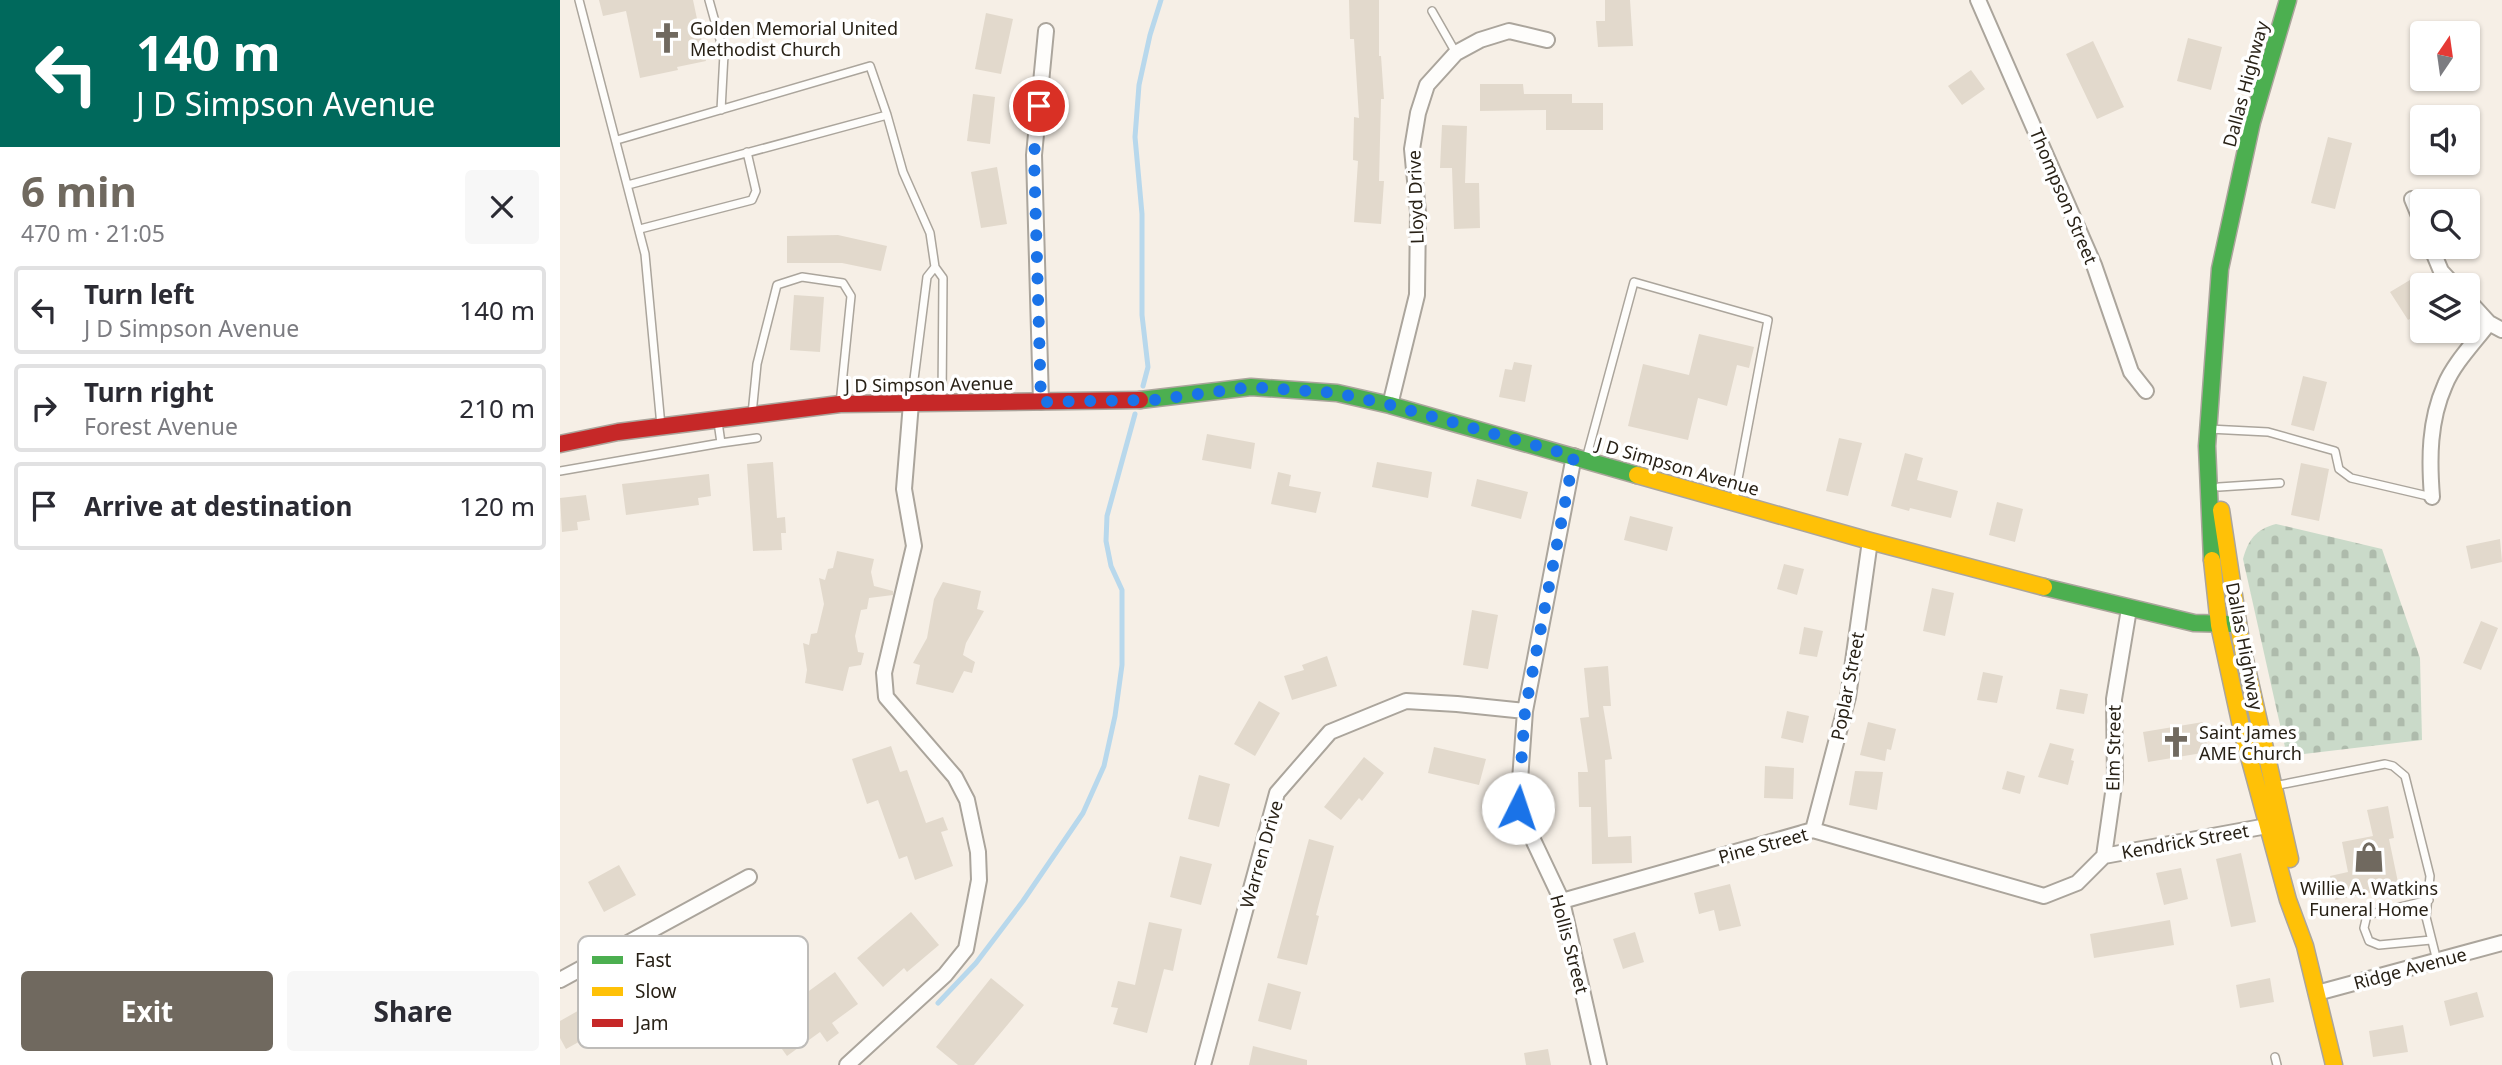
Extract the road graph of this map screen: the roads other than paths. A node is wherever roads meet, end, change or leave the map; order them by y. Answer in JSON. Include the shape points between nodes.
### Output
{"nodes":[{"id":1,"x":579,"y":0,"type":"edge"},
{"id":2,"x":709,"y":0,"type":"edge"},
{"id":3,"x":1978,"y":0,"type":"edge"},
{"id":4,"x":2288,"y":0,"type":"edge"},
{"id":5,"x":1432,"y":11,"type":"dead end"},
{"id":6,"x":1046,"y":31,"type":"dead end"},
{"id":7,"x":1546,"y":40,"type":"dead end"},
{"id":8,"x":1456,"y":53,"type":"junction"},
{"id":9,"x":721,"y":110,"type":"junction"},
{"id":10,"x":887,"y":115,"type":"junction"},
{"id":11,"x":617,"y":140,"type":"junction"},
{"id":12,"x":747,"y":152,"type":"junction"},
{"id":13,"x":628,"y":185,"type":"junction"},
{"id":14,"x":640,"y":229,"type":"junction"},
{"id":15,"x":935,"y":267,"type":"junction"},
{"id":16,"x":2480,"y":312,"type":"edge"},
{"id":17,"x":2495,"y":327,"type":"edge"},
{"id":18,"x":2146,"y":391,"type":"dead end"},
{"id":19,"x":1041,"y":402,"type":"junction"},
{"id":20,"x":911,"y":403,"type":"junction"},
{"id":21,"x":942,"y":403,"type":"junction"},
{"id":22,"x":841,"y":404,"type":"junction"},
{"id":23,"x":1390,"y":405,"type":"junction"},
{"id":24,"x":752,"y":415,"type":"junction"},
{"id":25,"x":717,"y":419,"type":"junction"},
{"id":26,"x":662,"y":427,"type":"junction"},
{"id":27,"x":2213,"y":429,"type":"junction"},
{"id":28,"x":757,"y":438,"type":"dead end"},
{"id":29,"x":721,"y":443,"type":"junction"},
{"id":30,"x":560,"y":444,"type":"edge"},
{"id":31,"x":1580,"y":458,"type":"junction"},
{"id":32,"x":560,"y":471,"type":"edge"},
{"id":33,"x":2280,"y":482,"type":"dead end"},
{"id":34,"x":2219,"y":487,"type":"junction"},
{"id":35,"x":2432,"y":497,"type":"joint"},
{"id":36,"x":1733,"y":502,"type":"junction"},
{"id":37,"x":1870,"y":541,"type":"junction"},
{"id":38,"x":2129,"y":609,"type":"junction"},
{"id":39,"x":2236,"y":623,"type":"junction"},
{"id":40,"x":2219,"y":625,"type":"junction"},
{"id":41,"x":1525,"y":711,"type":"junction"},
{"id":42,"x":2273,"y":786,"type":"junction"},
{"id":43,"x":2267,"y":826,"type":"junction"},
{"id":44,"x":1813,"y":830,"type":"junction"},
{"id":45,"x":2104,"y":856,"type":"junction"},
{"id":46,"x":749,"y":877,"type":"dead end"},
{"id":47,"x":2429,"y":900,"type":"junction"},
{"id":48,"x":1562,"y":901,"type":"junction"},
{"id":49,"x":641,"y":936,"type":"edge"},
{"id":50,"x":2431,"y":940,"type":"junction"},
{"id":51,"x":2502,"y":943,"type":"edge"},
{"id":52,"x":2305,"y":946,"type":"junction"},
{"id":53,"x":2438,"y":961,"type":"junction"},
{"id":54,"x":578,"y":970,"type":"edge"},
{"id":55,"x":560,"y":980,"type":"edge"},
{"id":56,"x":2317,"y":993,"type":"junction"},
{"id":57,"x":847,"y":1065,"type":"edge"},
{"id":58,"x":1203,"y":1065,"type":"edge"},
{"id":59,"x":1600,"y":1065,"type":"edge"},
{"id":60,"x":2334,"y":1065,"type":"edge"}],
"edges":[{"from":1,"to":11,"type":"lane"},
{"from":2,"to":9,"type":"lane","via":[[724,54]]},
{"from":3,"to":18,"type":"street","name":"Thompson Street","via":[[2094,265],[2131,372]]},
{"from":4,"to":27,"type":"street","name":"Dallas Highway","via":[[2252,122],[2220,269]]},
{"from":5,"to":8,"type":"lane"},
{"from":6,"to":19,"type":"street","via":[[1034,155]]},
{"from":7,"to":8,"type":"street","name":"Lloyd Drive","via":[[1509,31]]},
{"from":8,"to":23,"type":"street","name":"Lloyd Drive","via":[[1427,85],[1418,113],[1412,149],[1418,212],[1417,295]]},
{"from":9,"to":10,"type":"lane","via":[[870,66]]},
{"from":9,"to":11,"type":"lane"},
{"from":10,"to":12,"type":"lane"},
{"from":10,"to":15,"type":"lane","via":[[903,172],[930,233]]},
{"from":11,"to":13,"type":"lane"},
{"from":12,"to":13,"type":"lane"},
{"from":12,"to":14,"type":"lane","via":[[756,191],[752,200]]},
{"from":13,"to":14,"type":"lane"},
{"from":14,"to":26,"type":"lane"},
{"from":15,"to":20,"type":"lane","via":[[927,277]]},
{"from":15,"to":21,"type":"lane","via":[[943,278]]},
{"from":16,"to":17,"type":"street"},
{"from":17,"to":35,"type":"street","via":[[2445,384],[2433,424]]},
{"from":19,"to":21,"type":"street","name":"J D Simpson Avenue"},
{"from":19,"to":23,"type":"street","name":"J D Simpson Avenue","via":[[1153,400],[1251,387],[1337,393]]},
{"from":20,"to":21,"type":"street","name":"J D Simpson Avenue"},
{"from":20,"to":22,"type":"street","name":"J D Simpson Avenue"},
{"from":20,"to":57,"type":"street","via":[[904,489],[914,546],[884,673],[886,697],[955,777],[967,800],[979,880],[966,949],[945,975]]},
{"from":22,"to":24,"type":"street","name":"J D Simpson Avenue"},
{"from":22,"to":24,"type":"lane","via":[[852,296],[843,283],[802,277],[777,285],[757,364]]},
{"from":23,"to":31,"type":"street","name":"J D Simpson Avenue"},
{"from":24,"to":25,"type":"street","name":"J D Simpson Avenue"},
{"from":25,"to":26,"type":"street","name":"J D Simpson Avenue"},
{"from":25,"to":29,"type":"lane"},
{"from":26,"to":30,"type":"street","name":"J D Simpson Avenue"},
{"from":27,"to":34,"type":"street","name":"Dallas Highway"},
{"from":27,"to":35,"type":"lane","via":[[2268,432],[2335,451],[2339,468],[2351,478]]},
{"from":27,"to":40,"type":"street","name":"Dallas Highway","via":[[2210,546]]},
{"from":28,"to":29,"type":"lane"},
{"from":29,"to":32,"type":"lane"},
{"from":31,"to":36,"type":"street","name":"J D Simpson Avenue"},
{"from":31,"to":36,"type":"lane","via":[[1634,282],[1768,320]]},
{"from":31,"to":41,"type":"street","name":"Hollis Street"},
{"from":33,"to":34,"type":"lane"},
{"from":34,"to":39,"type":"street","name":"Dallas Highway"},
{"from":36,"to":37,"type":"street","name":"J D Simpson Avenue"},
{"from":37,"to":38,"type":"street","name":"J D Simpson Avenue"},
{"from":37,"to":44,"type":"street","name":"Poplar Street","via":[[1848,697]]},
{"from":38,"to":40,"type":"street","name":"J D Simpson Avenue"},
{"from":38,"to":45,"type":"street","name":"Elm Street","via":[[2114,699],[2115,779]]},
{"from":39,"to":40,"type":"street","name":"J D Simpson Avenue"},
{"from":39,"to":42,"type":"street","name":"Dallas Highway"},
{"from":40,"to":43,"type":"street","name":"Dallas Highway"},
{"from":41,"to":48,"type":"street","name":"Hollis Street","via":[[1518,808]]},
{"from":41,"to":58,"type":"street","name":"Warren Drive","via":[[1406,701],[1330,732],[1278,793]]},
{"from":42,"to":47,"type":"lane","via":[[2393,766],[2405,776],[2412,796],[2430,876]]},
{"from":42,"to":52,"type":"street","name":"Dallas Highway","via":[[2299,898]]},
{"from":43,"to":45,"type":"street","name":"Kendrick Street"},
{"from":43,"to":52,"type":"street","name":"Dallas Highway"},
{"from":44,"to":45,"type":"street","name":"Pine Street","via":[[2044,896],[2077,883]]},
{"from":44,"to":48,"type":"street","name":"Pine Street"},
{"from":46,"to":49,"type":"street"},
{"from":47,"to":50,"type":"lane","via":[[2426,916]]},
{"from":47,"to":50,"type":"lane","via":[[2367,915],[2364,928],[2369,941],[2379,945]]},
{"from":48,"to":59,"type":"street","name":"Hollis Street"},
{"from":50,"to":53,"type":"lane"},
{"from":51,"to":53,"type":"street","name":"Ridge Avenue"},
{"from":52,"to":56,"type":"street","name":"Dallas Highway"},
{"from":53,"to":56,"type":"street","name":"Ridge Avenue"},
{"from":54,"to":55,"type":"street"},
{"from":56,"to":60,"type":"street","name":"Dallas Highway"}]}
